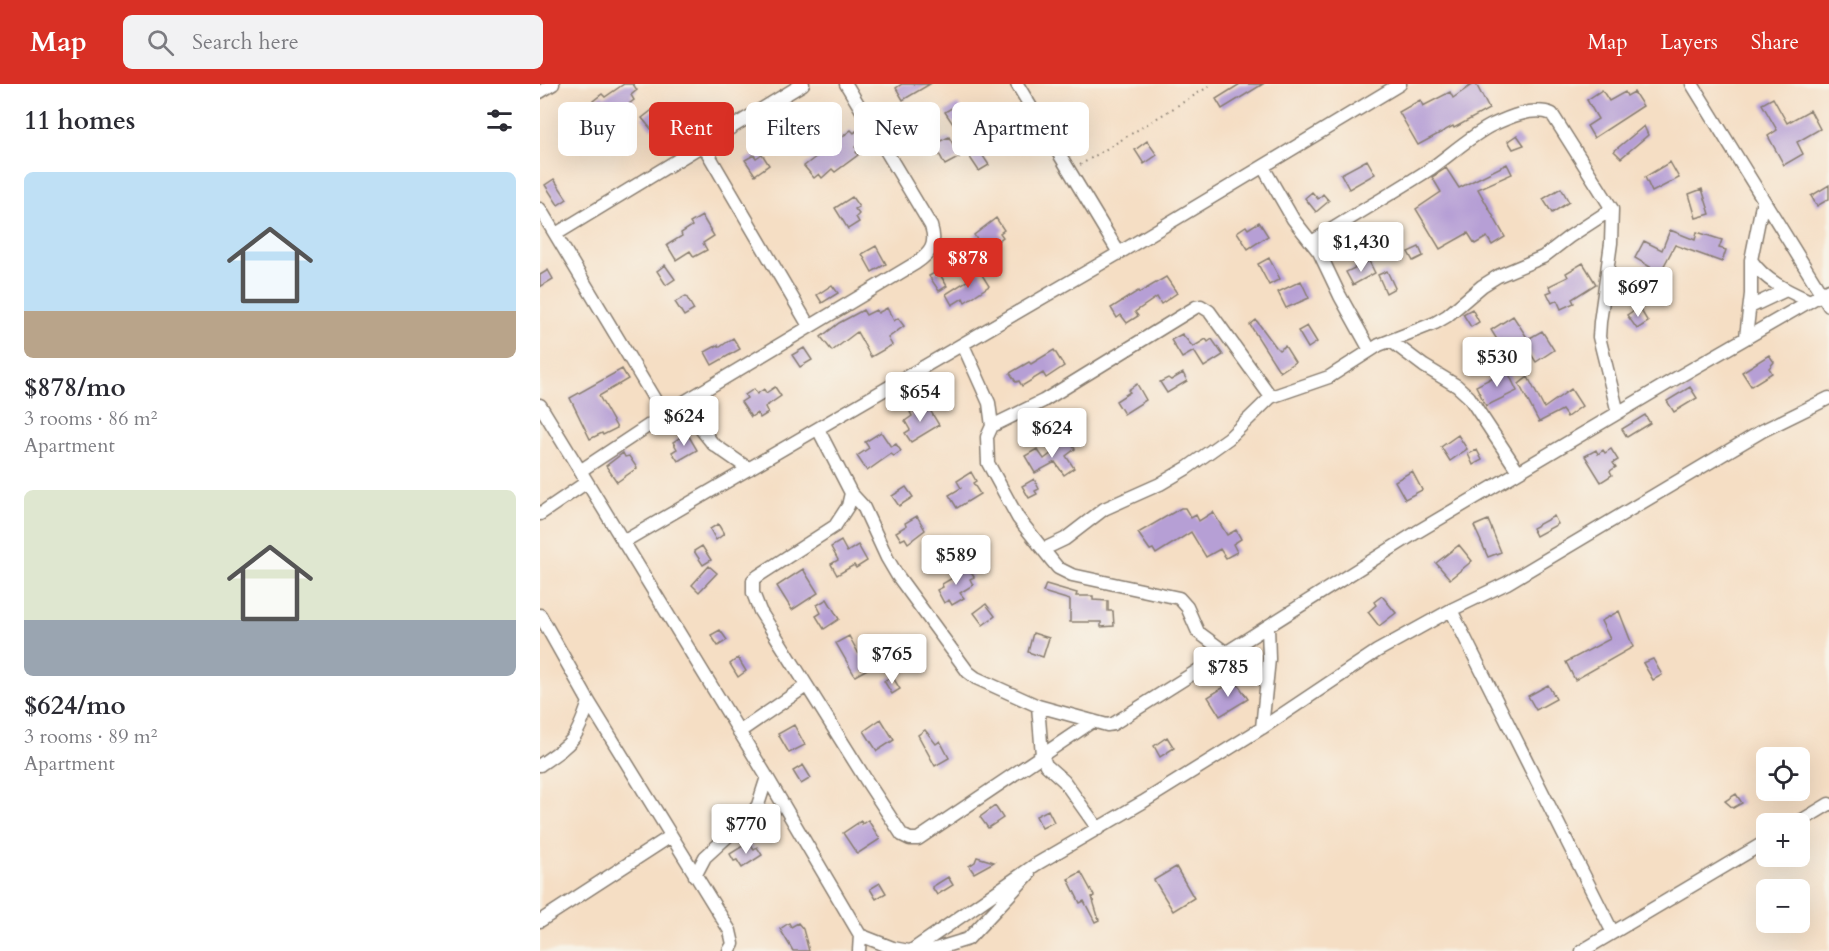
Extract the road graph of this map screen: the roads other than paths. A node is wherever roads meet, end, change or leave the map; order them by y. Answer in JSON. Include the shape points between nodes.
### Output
{"nodes":[{"id":1,"x":553,"y":84,"type":"edge"},
{"id":2,"x":803,"y":84,"type":"edge"},
{"id":3,"x":846,"y":84,"type":"edge"},
{"id":4,"x":1017,"y":84,"type":"edge"},
{"id":5,"x":1400,"y":84,"type":"edge"},
{"id":6,"x":1692,"y":84,"type":"edge"},
{"id":7,"x":540,"y":92,"type":"edge"},
{"id":8,"x":734,"y":127,"type":"edge"},
{"id":9,"x":686,"y":156,"type":"edge"},
{"id":10,"x":709,"y":156,"type":"edge"},
{"id":11,"x":1263,"y":167,"type":"junction"},
{"id":12,"x":1763,"y":200,"type":"junction"},
{"id":13,"x":540,"y":209,"type":"edge"},
{"id":14,"x":1612,"y":209,"type":"junction"},
{"id":15,"x":556,"y":234,"type":"junction"},
{"id":16,"x":1311,"y":242,"type":"junction"},
{"id":17,"x":1119,"y":253,"type":"junction"},
{"id":18,"x":1751,"y":260,"type":"junction"},
{"id":19,"x":1786,"y":290,"type":"junction"},
{"id":20,"x":1825,"y":292,"type":"edge"},
{"id":21,"x":1810,"y":301,"type":"junction"},
{"id":22,"x":1829,"y":306,"type":"edge"},
{"id":23,"x":1749,"y":307,"type":"junction"},
{"id":24,"x":809,"y":326,"type":"junction"},
{"id":25,"x":1746,"y":337,"type":"junction"},
{"id":26,"x":1391,"y":341,"type":"junction"},
{"id":27,"x":963,"y":345,"type":"junction"},
{"id":28,"x":1370,"y":350,"type":"junction"},
{"id":29,"x":1272,"y":397,"type":"junction"},
{"id":30,"x":1829,"y":398,"type":"edge"},
{"id":31,"x":681,"y":404,"type":"junction"},
{"id":32,"x":540,"y":405,"type":"edge"},
{"id":33,"x":1618,"y":412,"type":"junction"},
{"id":34,"x":664,"y":415,"type":"junction"},
{"id":35,"x":992,"y":426,"type":"junction"},
{"id":36,"x":819,"y":429,"type":"junction"},
{"id":37,"x":749,"y":469,"type":"junction"},
{"id":38,"x":580,"y":471,"type":"junction"},
{"id":39,"x":1518,"y":471,"type":"junction"},
{"id":40,"x":587,"y":482,"type":"junction"},
{"id":41,"x":851,"y":493,"type":"junction"},
{"id":42,"x":540,"y":514,"type":"edge"},
{"id":43,"x":623,"y":542,"type":"junction"},
{"id":44,"x":1044,"y":549,"type":"junction"},
{"id":45,"x":1450,"y":610,"type":"junction"},
{"id":46,"x":540,"y":615,"type":"edge"},
{"id":47,"x":1268,"y":626,"type":"junction"},
{"id":48,"x":1225,"y":652,"type":"junction"},
{"id":49,"x":806,"y":686,"type":"junction"},
{"id":50,"x":589,"y":702,"type":"junction"},
{"id":51,"x":1038,"y":706,"type":"junction"},
{"id":52,"x":1093,"y":721,"type":"junction"},
{"id":53,"x":1262,"y":728,"type":"junction"},
{"id":54,"x":739,"y":732,"type":"junction"},
{"id":55,"x":1042,"y":755,"type":"junction"},
{"id":56,"x":540,"y":765,"type":"edge"},
{"id":57,"x":766,"y":777,"type":"junction"},
{"id":58,"x":1829,"y":804,"type":"edge"},
{"id":59,"x":1810,"y":816,"type":"edge"},
{"id":60,"x":1098,"y":829,"type":"junction"},
{"id":61,"x":671,"y":836,"type":"junction"},
{"id":62,"x":1756,"y":847,"type":"edge"},
{"id":63,"x":1035,"y":865,"type":"junction"},
{"id":64,"x":695,"y":876,"type":"junction"},
{"id":65,"x":540,"y":921,"type":"edge"},
{"id":66,"x":1612,"y":931,"type":"junction"},
{"id":67,"x":860,"y":934,"type":"junction"},
{"id":68,"x":967,"y":945,"type":"edge"},
{"id":69,"x":729,"y":951,"type":"edge"},
{"id":70,"x":859,"y":951,"type":"edge"},
{"id":71,"x":910,"y":951,"type":"edge"},
{"id":72,"x":919,"y":951,"type":"edge"},
{"id":73,"x":930,"y":951,"type":"edge"},
{"id":74,"x":1581,"y":951,"type":"edge"}],
"edges":[{"from":1,"to":7,"type":"street"},
{"from":2,"to":8,"type":"street"},
{"from":3,"to":24,"type":"street","via":[[931,226],[934,246],[916,263]]},
{"from":4,"to":17,"type":"street"},
{"from":5,"to":11,"type":"street"},
{"from":6,"to":12,"type":"street"},
{"from":9,"to":15,"type":"street"},
{"from":10,"to":24,"type":"street"},
{"from":11,"to":16,"type":"street"},
{"from":11,"to":17,"type":"street"},
{"from":12,"to":18,"type":"street"},
{"from":12,"to":20,"type":"street"},
{"from":13,"to":15,"type":"street"},
{"from":14,"to":16,"type":"street","via":[[1552,114],[1534,111],[1488,127],[1428,170]]},
{"from":14,"to":26,"type":"street","via":[[1543,257],[1482,286],[1435,324]]},
{"from":14,"to":33,"type":"street","via":[[1599,337]]},
{"from":15,"to":34,"type":"street"},
{"from":16,"to":28,"type":"street"},
{"from":17,"to":27,"type":"street"},
{"from":18,"to":19,"type":"street","via":[[1757,270]]},
{"from":18,"to":23,"type":"street"},
{"from":19,"to":21,"type":"street"},
{"from":19,"to":23,"type":"street"},
{"from":20,"to":21,"type":"street"},
{"from":20,"to":22,"type":"street"},
{"from":21,"to":25,"type":"street"},
{"from":23,"to":25,"type":"street"},
{"from":24,"to":31,"type":"street"},
{"from":25,"to":33,"type":"street"},
{"from":26,"to":28,"type":"street"},
{"from":26,"to":39,"type":"street","via":[[1469,398]]},
{"from":27,"to":35,"type":"street","via":[[989,403]]},
{"from":27,"to":36,"type":"street"},
{"from":28,"to":29,"type":"street","via":[[1329,377]]},
{"from":29,"to":35,"type":"street","via":[[1209,311],[1201,306],[1043,401]]},
{"from":29,"to":44,"type":"street","via":[[1229,438],[1196,461],[1160,484],[1104,509],[1075,532]]},
{"from":30,"to":45,"type":"street","via":[[1762,431],[1507,584]]},
{"from":31,"to":34,"type":"street"},
{"from":31,"to":37,"type":"street","via":[[714,444]]},
{"from":32,"to":38,"type":"street"},
{"from":33,"to":39,"type":"street"},
{"from":34,"to":38,"type":"street"},
{"from":35,"to":44,"type":"street","via":[[987,437],[988,463],[1018,518]]},
{"from":36,"to":37,"type":"street"},
{"from":36,"to":41,"type":"street"},
{"from":37,"to":43,"type":"street"},
{"from":38,"to":40,"type":"street"},
{"from":39,"to":47,"type":"street"},
{"from":40,"to":42,"type":"street"},
{"from":40,"to":43,"type":"street"},
{"from":41,"to":49,"type":"street","via":[[835,526],[753,580],[753,594],[760,611]]},
{"from":41,"to":51,"type":"street","via":[[863,506],[897,575],[968,672]]},
{"from":43,"to":54,"type":"street"},
{"from":44,"to":48,"type":"street","via":[[1058,568],[1072,575],[1179,598],[1198,632]]},
{"from":45,"to":53,"type":"street","via":[[1377,651]]},
{"from":45,"to":66,"type":"street"},
{"from":46,"to":50,"type":"street"},
{"from":47,"to":48,"type":"street"},
{"from":47,"to":53,"type":"street"},
{"from":48,"to":52,"type":"street","via":[[1113,724]]},
{"from":49,"to":54,"type":"street"},
{"from":49,"to":55,"type":"street","via":[[902,835],[910,839],[918,839]]},
{"from":50,"to":56,"type":"street","via":[[574,739]]},
{"from":50,"to":61,"type":"street"},
{"from":51,"to":52,"type":"street"},
{"from":51,"to":55,"type":"street"},
{"from":52,"to":55,"type":"street"},
{"from":53,"to":60,"type":"street"},
{"from":54,"to":57,"type":"street"},
{"from":55,"to":60,"type":"street"},
{"from":57,"to":64,"type":"street","via":[[752,814],[705,857]]},
{"from":57,"to":67,"type":"street"},
{"from":58,"to":59,"type":"street"},
{"from":60,"to":63,"type":"street"},
{"from":61,"to":64,"type":"street"},
{"from":61,"to":65,"type":"street"},
{"from":62,"to":66,"type":"street"},
{"from":63,"to":68,"type":"street"},
{"from":63,"to":71,"type":"street"},
{"from":64,"to":69,"type":"street","via":[[730,931],[733,944]]},
{"from":66,"to":74,"type":"street"},
{"from":67,"to":70,"type":"street"},
{"from":67,"to":71,"type":"street"},
{"from":68,"to":73,"type":"street"},
{"from":72,"to":73,"type":"street"}]}
